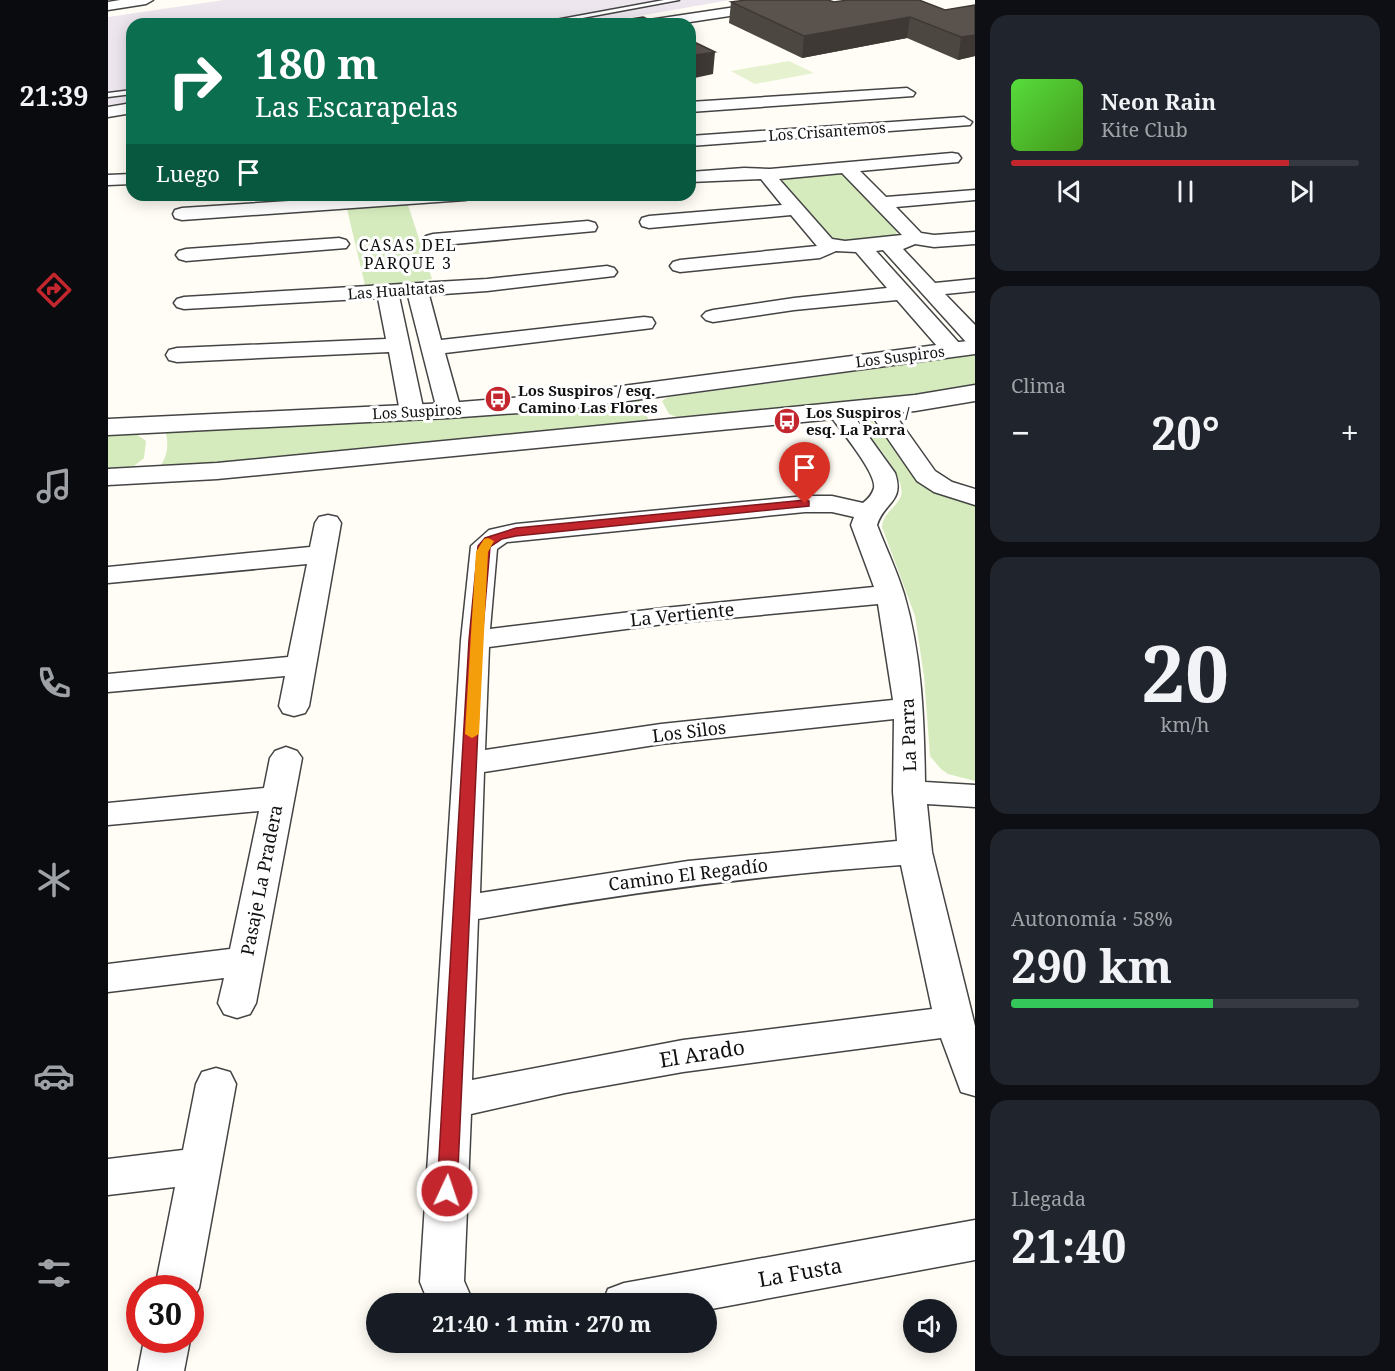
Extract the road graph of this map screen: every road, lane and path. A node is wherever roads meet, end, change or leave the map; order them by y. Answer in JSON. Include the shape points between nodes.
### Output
{"nodes":[{"id":1,"x":146,"y":0,"type":"edge"},
{"id":2,"x":676,"y":0,"type":"edge"},
{"id":3,"x":808,"y":0,"type":"edge"},
{"id":4,"x":108,"y":6,"type":"edge"},
{"id":5,"x":572,"y":18,"type":"edge"},
{"id":6,"x":689,"y":18,"type":"edge"},
{"id":7,"x":126,"y":93,"type":"edge"},
{"id":8,"x":907,"y":93,"type":"dead end"},
{"id":9,"x":890,"y":94,"type":"junction"},
{"id":10,"x":108,"y":95,"type":"edge"},
{"id":11,"x":749,"y":103,"type":"junction"},
{"id":12,"x":696,"y":107,"type":"edge"},
{"id":13,"x":119,"y":110,"type":"edge"},
{"id":14,"x":964,"y":122,"type":"dead end"},
{"id":15,"x":923,"y":125,"type":"junction"},
{"id":16,"x":108,"y":126,"type":"edge"},
{"id":17,"x":696,"y":141,"type":"edge"},
{"id":18,"x":782,"y":146,"type":"junction"},
{"id":19,"x":952,"y":158,"type":"dead end"},
{"id":20,"x":823,"y":169,"type":"junction"},
{"id":21,"x":848,"y":169,"type":"junction"},
{"id":22,"x":799,"y":171,"type":"junction"},
{"id":23,"x":770,"y":174,"type":"junction"},
{"id":24,"x":696,"y":177,"type":"edge"},
{"id":25,"x":126,"y":179,"type":"edge"},
{"id":26,"x":108,"y":180,"type":"edge"},
{"id":27,"x":975,"y":195,"type":"edge"},
{"id":28,"x":349,"y":201,"type":"edge"},
{"id":29,"x":420,"y":201,"type":"edge"},
{"id":30,"x":882,"y":203,"type":"junction"},
{"id":31,"x":333,"y":204,"type":"junction"},
{"id":32,"x":796,"y":209,"type":"junction"},
{"id":33,"x":182,"y":214,"type":"dead end"},
{"id":34,"x":649,"y":222,"type":"dead end"},
{"id":35,"x":588,"y":227,"type":"dead end"},
{"id":36,"x":912,"y":238,"type":"junction"},
{"id":37,"x":975,"y":238,"type":"edge"},
{"id":38,"x":888,"y":244,"type":"junction"},
{"id":39,"x":832,"y":246,"type":"junction"},
{"id":40,"x":861,"y":246,"type":"junction"},
{"id":41,"x":186,"y":255,"type":"dead end"},
{"id":42,"x":439,"y":264,"type":"junction"},
{"id":43,"x":680,"y":266,"type":"dead end"},
{"id":44,"x":345,"y":269,"type":"junction"},
{"id":45,"x":607,"y":272,"type":"dead end"},
{"id":46,"x":975,"y":285,"type":"edge"},
{"id":47,"x":417,"y":288,"type":"junction"},
{"id":48,"x":931,"y":289,"type":"junction"},
{"id":49,"x":387,"y":290,"type":"junction"},
{"id":50,"x":902,"y":293,"type":"junction"},
{"id":51,"x":184,"y":303,"type":"dead end"},
{"id":52,"x":713,"y":316,"type":"dead end"},
{"id":53,"x":644,"y":323,"type":"dead end"},
{"id":54,"x":975,"y":338,"type":"edge"},
{"id":55,"x":399,"y":345,"type":"junction"},
{"id":56,"x":432,"y":348,"type":"junction"},
{"id":57,"x":963,"y":348,"type":"edge"},
{"id":58,"x":177,"y":355,"type":"dead end"},
{"id":59,"x":642,"y":393,"type":"junction"},
{"id":60,"x":975,"y":393,"type":"edge"},
{"id":61,"x":878,"y":407,"type":"junction"},
{"id":62,"x":449,"y":410,"type":"junction"},
{"id":63,"x":838,"y":410,"type":"junction"},
{"id":64,"x":412,"y":412,"type":"junction"},
{"id":65,"x":146,"y":424,"type":"junction"},
{"id":66,"x":662,"y":427,"type":"junction"},
{"id":67,"x":108,"y":428,"type":"edge"},
{"id":68,"x":120,"y":477,"type":"edge"},
{"id":69,"x":975,"y":497,"type":"edge"},
{"id":70,"x":868,"y":512,"type":"junction"},
{"id":71,"x":328,"y":522,"type":"dead end"},
{"id":72,"x":322,"y":554,"type":"junction"},
{"id":73,"x":108,"y":575,"type":"edge"},
{"id":74,"x":890,"y":594,"type":"junction"},
{"id":75,"x":475,"y":640,"type":"junction"},
{"id":76,"x":301,"y":665,"type":"junction"},
{"id":77,"x":108,"y":683,"type":"edge"},
{"id":78,"x":294,"y":706,"type":"dead end"},
{"id":79,"x":909,"y":708,"type":"junction"},
{"id":80,"x":286,"y":758,"type":"dead end"},
{"id":81,"x":471,"y":763,"type":"junction"},
{"id":82,"x":909,"y":792,"type":"junction"},
{"id":83,"x":975,"y":796,"type":"edge"},
{"id":84,"x":278,"y":798,"type":"junction"},
{"id":85,"x":108,"y":814,"type":"edge"},
{"id":86,"x":915,"y":852,"type":"junction"},
{"id":87,"x":462,"y":909,"type":"junction"},
{"id":88,"x":245,"y":961,"type":"junction"},
{"id":89,"x":108,"y":978,"type":"edge"},
{"id":90,"x":237,"y":1003,"type":"dead end"},
{"id":91,"x":954,"y":1021,"type":"junction"},
{"id":92,"x":975,"y":1080,"type":"edge"},
{"id":93,"x":216,"y":1084,"type":"dead end"},
{"id":94,"x":452,"y":1101,"type":"junction"},
{"id":95,"x":201,"y":1166,"type":"junction"},
{"id":96,"x":108,"y":1177,"type":"edge"},
{"id":97,"x":975,"y":1240,"type":"edge"},
{"id":98,"x":180,"y":1275,"type":"edge"},
{"id":99,"x":447,"y":1293,"type":"edge"},
{"id":100,"x":684,"y":1293,"type":"edge"},
{"id":101,"x":164,"y":1353,"type":"edge"},
{"id":102,"x":161,"y":1371,"type":"edge"}],
"edges":[{"from":1,"to":4,"type":"street"},
{"from":2,"to":5,"type":"lane"},
{"from":3,"to":6,"type":"street"},
{"from":7,"to":10,"type":"lane"},
{"from":8,"to":9,"type":"street"},
{"from":9,"to":11,"type":"street"},
{"from":9,"to":15,"type":"street"},
{"from":11,"to":12,"type":"street"},
{"from":11,"to":18,"type":"street"},
{"from":13,"to":16,"type":"street","via":[[110,116]]},
{"from":14,"to":15,"type":"street","name":"Los Crisantemos"},
{"from":15,"to":18,"type":"street","name":"Los Crisantemos"},
{"from":17,"to":18,"type":"street","name":"Los Crisantemos"},
{"from":18,"to":20,"type":"street","via":[[792,138]]},
{"from":18,"to":22,"type":"street"},
{"from":19,"to":21,"type":"street"},
{"from":20,"to":21,"type":"street"},
{"from":20,"to":22,"type":"street"},
{"from":21,"to":30,"type":"street"},
{"from":22,"to":23,"type":"street"},
{"from":23,"to":24,"type":"street"},
{"from":23,"to":32,"type":"street","via":[[769,178]]},
{"from":25,"to":26,"type":"street"},
{"from":27,"to":30,"type":"street"},
{"from":28,"to":31,"type":"street"},
{"from":29,"to":42,"type":"street"},
{"from":30,"to":36,"type":"street"},
{"from":31,"to":33,"type":"street"},
{"from":31,"to":44,"type":"street"},
{"from":32,"to":34,"type":"street"},
{"from":32,"to":39,"type":"street"},
{"from":35,"to":42,"type":"street"},
{"from":36,"to":37,"type":"street","via":[[934,242]]},
{"from":36,"to":38,"type":"street"},
{"from":38,"to":40,"type":"street"},
{"from":38,"to":48,"type":"street"},
{"from":39,"to":40,"type":"street"},
{"from":39,"to":43,"type":"street","via":[[820,252]]},
{"from":40,"to":50,"type":"street"},
{"from":41,"to":44,"type":"street"},
{"from":42,"to":45,"type":"street","name":"Las Hualtatas","via":[[487,285]]},
{"from":42,"to":47,"type":"street","name":"Las Hualtatas"},
{"from":44,"to":49,"type":"street","name":"Las Hualtatas"},
{"from":44,"to":51,"type":"street","name":"Las Hualtatas"},
{"from":46,"to":48,"type":"street"},
{"from":47,"to":49,"type":"street","name":"Las Hualtatas"},
{"from":47,"to":56,"type":"street"},
{"from":48,"to":54,"type":"street"},
{"from":49,"to":55,"type":"street"},
{"from":50,"to":52,"type":"street"},
{"from":50,"to":57,"type":"street"},
{"from":53,"to":56,"type":"street"},
{"from":55,"to":58,"type":"street"},
{"from":55,"to":64,"type":"street"},
{"from":56,"to":62,"type":"street"},
{"from":57,"to":59,"type":"street","name":"Los Suspiros"},
{"from":59,"to":62,"type":"street","name":"Los Suspiros"},
{"from":59,"to":66,"type":"street"},
{"from":60,"to":61,"type":"street"},
{"from":61,"to":63,"type":"street"},
{"from":61,"to":69,"type":"street","via":[[927,476],[943,487]]},
{"from":62,"to":64,"type":"street","name":"Los Suspiros"},
{"from":63,"to":66,"type":"street"},
{"from":63,"to":70,"type":"street","via":[[883,473],[887,486],[881,501]]},
{"from":64,"to":65,"type":"street","name":"Los Suspiros"},
{"from":65,"to":67,"type":"street","name":"Los Suspiros"},
{"from":65,"to":68,"type":"street","via":[[155,437],[156,454],[144,469]]},
{"from":66,"to":68,"type":"street"},
{"from":70,"to":74,"type":"street","name":"La Parra","via":[[866,534]]},
{"from":70,"to":75,"type":"street","via":[[832,504],[805,504],[516,532],[489,540],[482,552]]},
{"from":71,"to":72,"type":"street"},
{"from":72,"to":73,"type":"street"},
{"from":72,"to":76,"type":"street"},
{"from":74,"to":75,"type":"street","name":"La Vertiente"},
{"from":74,"to":79,"type":"street","name":"La Parra"},
{"from":75,"to":81,"type":"street"},
{"from":76,"to":77,"type":"street"},
{"from":76,"to":78,"type":"street"},
{"from":79,"to":81,"type":"street","name":"Los Silos","via":[[661,734]]},
{"from":79,"to":82,"type":"street","name":"La Parra"},
{"from":80,"to":84,"type":"street","name":"Pasaje La Pradera"},
{"from":81,"to":87,"type":"street"},
{"from":82,"to":83,"type":"street"},
{"from":82,"to":86,"type":"street","name":"La Parra"},
{"from":84,"to":85,"type":"street"},
{"from":84,"to":88,"type":"street","name":"Pasaje La Pradera"},
{"from":86,"to":87,"type":"street","name":"Camino El Regadío","via":[[709,870]]},
{"from":86,"to":91,"type":"street","name":"La Parra"},
{"from":87,"to":94,"type":"street"},
{"from":88,"to":89,"type":"street"},
{"from":88,"to":90,"type":"street","name":"Pasaje La Pradera"},
{"from":91,"to":92,"type":"street","name":"La Parra"},
{"from":91,"to":94,"type":"street","name":"El Arado","via":[[683,1056]]},
{"from":93,"to":95,"type":"street"},
{"from":94,"to":99,"type":"street","via":[[442,1282]]},
{"from":95,"to":96,"type":"street"},
{"from":95,"to":98,"type":"street"},
{"from":97,"to":100,"type":"street","name":"La Fusta"},
{"from":101,"to":102,"type":"street"}]}
